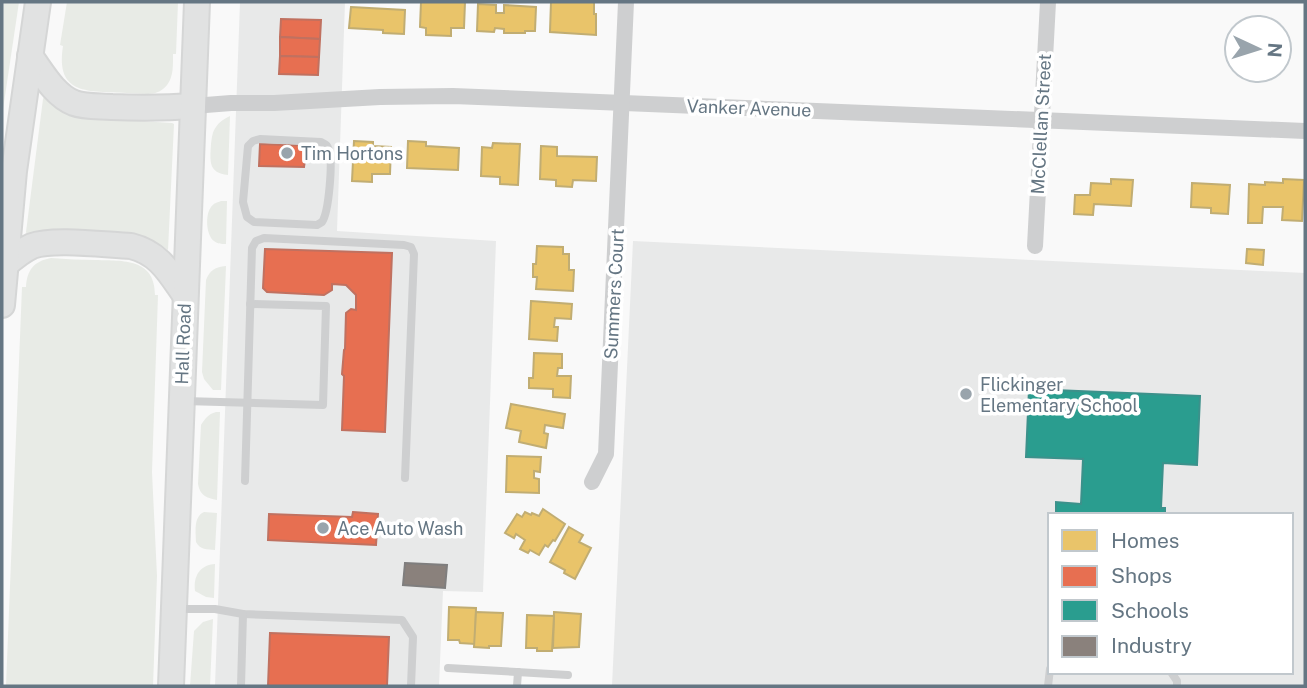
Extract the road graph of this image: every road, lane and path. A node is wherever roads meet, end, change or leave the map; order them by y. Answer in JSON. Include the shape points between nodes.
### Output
{"nodes":[{"id":1,"x":38,"y":2,"type":"edge"},
{"id":2,"x":197,"y":2,"type":"edge"},
{"id":3,"x":626,"y":2,"type":"edge"},
{"id":4,"x":1048,"y":2,"type":"edge"},
{"id":5,"x":30,"y":56,"type":"junction"},
{"id":6,"x":622,"y":103,"type":"junction"},
{"id":7,"x":193,"y":106,"type":"junction"},
{"id":8,"x":1042,"y":119,"type":"junction"},
{"id":9,"x":1305,"y":131,"type":"edge"},
{"id":10,"x":244,"y":189,"type":"joint"},
{"id":11,"x":1035,"y":246,"type":"dead end"},
{"id":12,"x":5,"y":265,"type":"junction"},
{"id":13,"x":185,"y":295,"type":"junction"},
{"id":14,"x":250,"y":304,"type":"junction"},
{"id":15,"x":2,"y":305,"type":"edge"},
{"id":16,"x":181,"y":401,"type":"junction"},
{"id":17,"x":247,"y":403,"type":"junction"},
{"id":18,"x":405,"y":478,"type":"dead end"},
{"id":19,"x":244,"y":481,"type":"dead end"},
{"id":20,"x":592,"y":482,"type":"dead end"},
{"id":21,"x":174,"y":609,"type":"junction"},
{"id":22,"x":243,"y":614,"type":"junction"},
{"id":23,"x":448,"y":668,"type":"dead end"},
{"id":24,"x":518,"y":672,"type":"junction"},
{"id":25,"x":568,"y":674,"type":"dead end"},
{"id":26,"x":171,"y":686,"type":"edge"},
{"id":27,"x":241,"y":686,"type":"edge"},
{"id":28,"x":411,"y":686,"type":"edge"},
{"id":29,"x":517,"y":686,"type":"edge"}],
"edges":[{"from":1,"to":5,"type":"highway"},
{"from":2,"to":7,"type":"highway","name":"Hall Road"},
{"from":3,"to":6,"type":"street","name":"Summers Court"},
{"from":4,"to":8,"type":"street","name":"McClellan Street"},
{"from":5,"to":7,"type":"highway","via":[[59,93],[73,103]]},
{"from":5,"to":12,"type":"highway"},
{"from":6,"to":7,"type":"street","name":"Vanker Avenue","via":[[453,96]]},
{"from":6,"to":8,"type":"street","name":"Vanker Avenue"},
{"from":6,"to":20,"type":"street","name":"Summers Court","via":[[607,445]]},
{"from":7,"to":13,"type":"highway","name":"Hall Road"},
{"from":8,"to":9,"type":"street","name":"Vanker Avenue"},
{"from":8,"to":11,"type":"street","name":"McClellan Street"},
{"from":10,"to":10,"type":"lane","via":[[244,208],[250,220],[320,224],[328,208],[328,147],[321,142],[253,141],[248,146]]},
{"from":12,"to":13,"type":"highway","via":[[33,246],[47,243],[131,246],[154,255]]},
{"from":12,"to":15,"type":"highway"},
{"from":13,"to":16,"type":"highway","name":"Hall Road"},
{"from":14,"to":17,"type":"lane"},
{"from":14,"to":17,"type":"lane","via":[[326,306],[323,405]]},
{"from":14,"to":18,"type":"lane","via":[[252,248],[264,238],[411,247]]},
{"from":16,"to":17,"type":"lane"},
{"from":16,"to":21,"type":"highway","name":"Hall Road"},
{"from":17,"to":19,"type":"lane"},
{"from":21,"to":22,"type":"lane"},
{"from":21,"to":26,"type":"highway","name":"Hall Road"},
{"from":22,"to":27,"type":"lane"},
{"from":22,"to":28,"type":"lane","via":[[402,620],[413,638]]},
{"from":23,"to":24,"type":"lane"},
{"from":24,"to":25,"type":"lane"},
{"from":24,"to":29,"type":"lane"}]}
